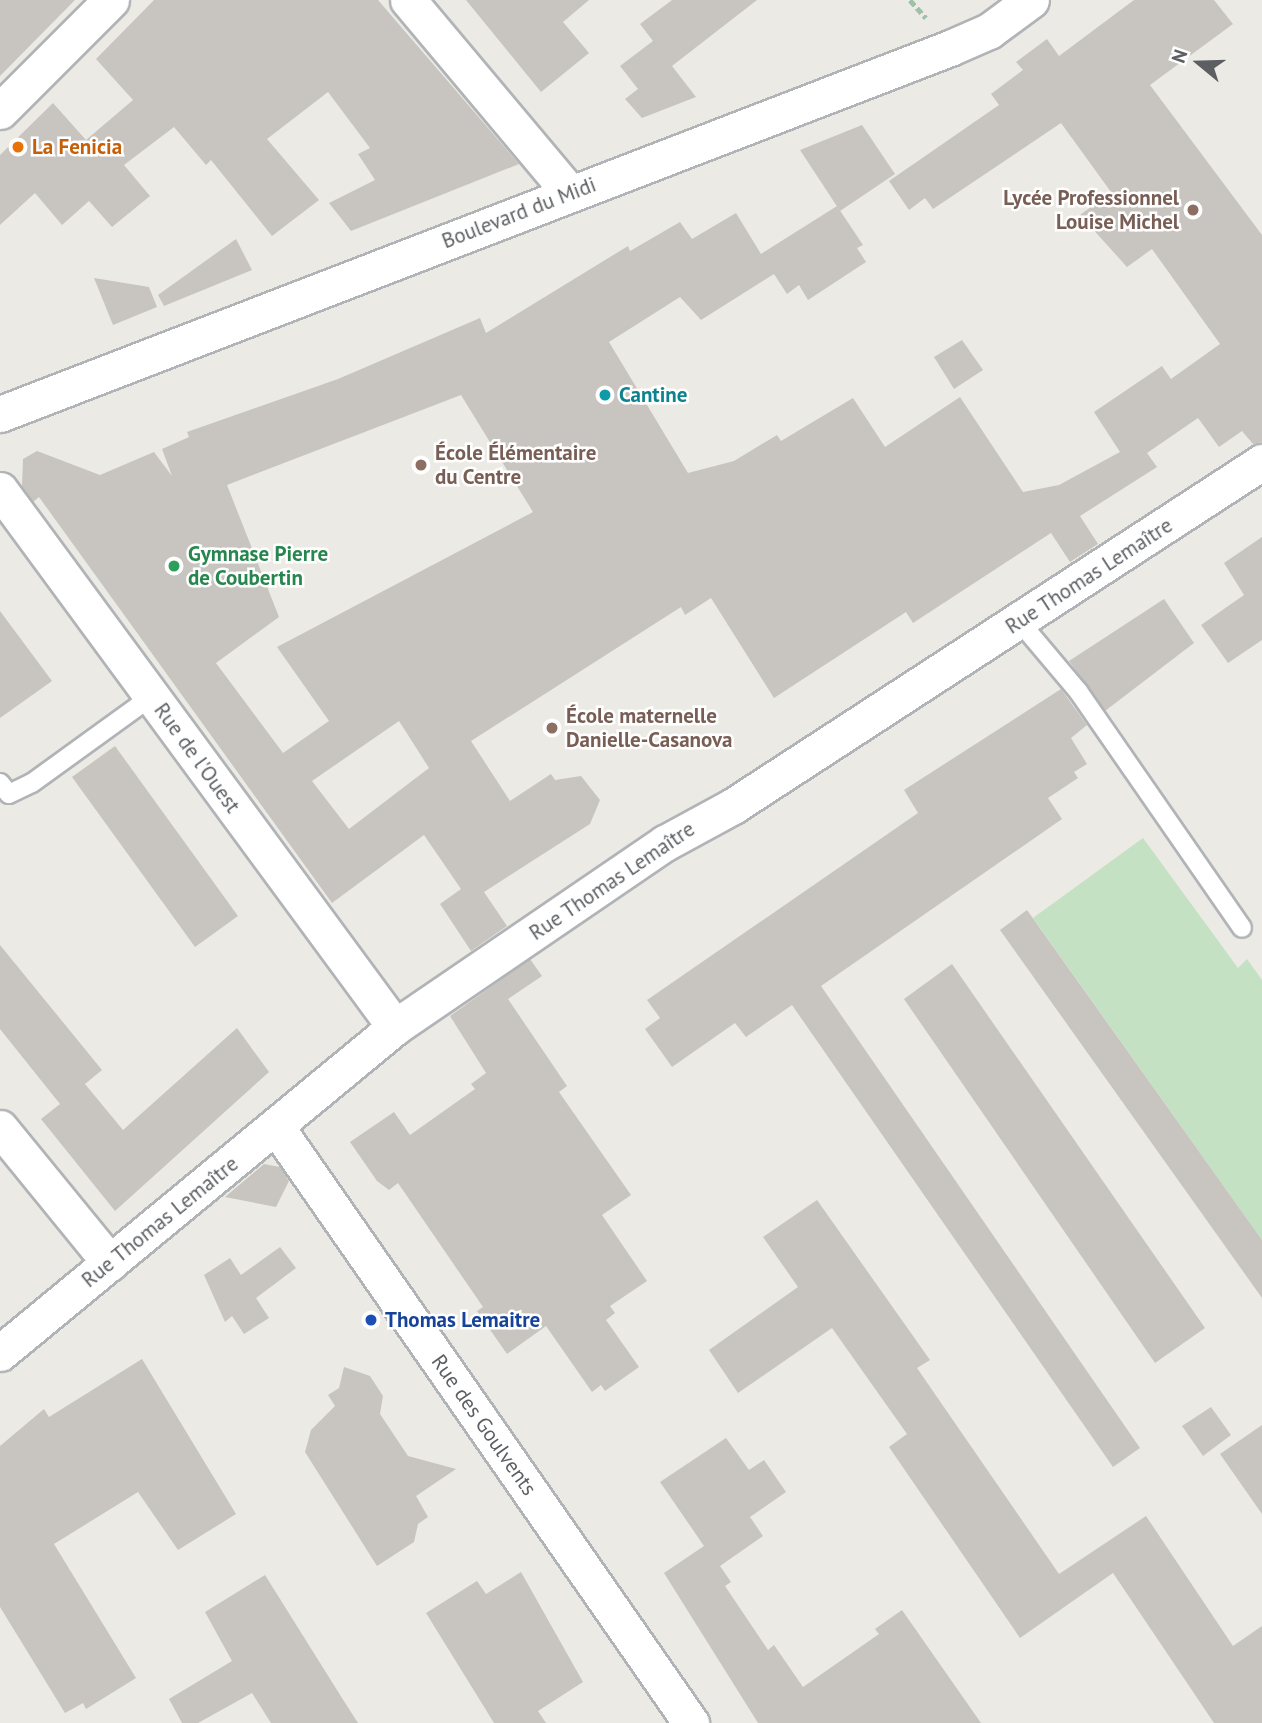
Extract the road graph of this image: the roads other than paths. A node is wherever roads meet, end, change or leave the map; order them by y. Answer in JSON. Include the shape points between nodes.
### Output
{"nodes":[{"id":1,"x":111,"y":0,"type":"edge"},
{"id":2,"x":408,"y":0,"type":"edge"},
{"id":3,"x":1031,"y":0,"type":"edge"},
{"id":4,"x":0,"y":111,"type":"edge"},
{"id":5,"x":570,"y":193,"type":"junction"},
{"id":6,"x":0,"y":414,"type":"edge"},
{"id":7,"x":1262,"y":462,"type":"edge"},
{"id":8,"x":0,"y":490,"type":"edge"},
{"id":9,"x":1019,"y":621,"type":"junction"},
{"id":10,"x":152,"y":696,"type":"junction"},
{"id":11,"x":0,"y":783,"type":"edge"},
{"id":12,"x":1242,"y":928,"type":"dead end"},
{"id":13,"x":395,"y":1027,"type":"junction"},
{"id":14,"x":0,"y":1128,"type":"edge"},
{"id":15,"x":277,"y":1128,"type":"junction"},
{"id":16,"x":110,"y":1263,"type":"junction"},
{"id":17,"x":0,"y":1353,"type":"edge"},
{"id":18,"x":691,"y":1723,"type":"edge"}],
"edges":[{"from":1,"to":4,"type":"street"},
{"from":2,"to":5,"type":"street"},
{"from":3,"to":5,"type":"street","name":"Boulevard du Midi","via":[[989,31],[950,48]]},
{"from":5,"to":6,"type":"street","name":"Boulevard du Midi"},
{"from":7,"to":9,"type":"street","name":"Rue Thomas Lemaître"},
{"from":8,"to":10,"type":"street","name":"Rue de l'Ouest"},
{"from":9,"to":12,"type":"lane","via":[[1078,691]]},
{"from":9,"to":13,"type":"street","name":"Rue Thomas Lemaître","via":[[733,806],[665,843]]},
{"from":10,"to":11,"type":"lane","via":[[32,783],[9,794]]},
{"from":10,"to":13,"type":"street","name":"Rue de l'Ouest"},
{"from":13,"to":15,"type":"street","name":"Rue Thomas Lemaître"},
{"from":14,"to":16,"type":"street"},
{"from":15,"to":16,"type":"street","name":"Rue Thomas Lemaître"},
{"from":15,"to":18,"type":"street","name":"Rue des Goulvents"},
{"from":16,"to":17,"type":"street","name":"Rue Thomas Lemaître"}]}
